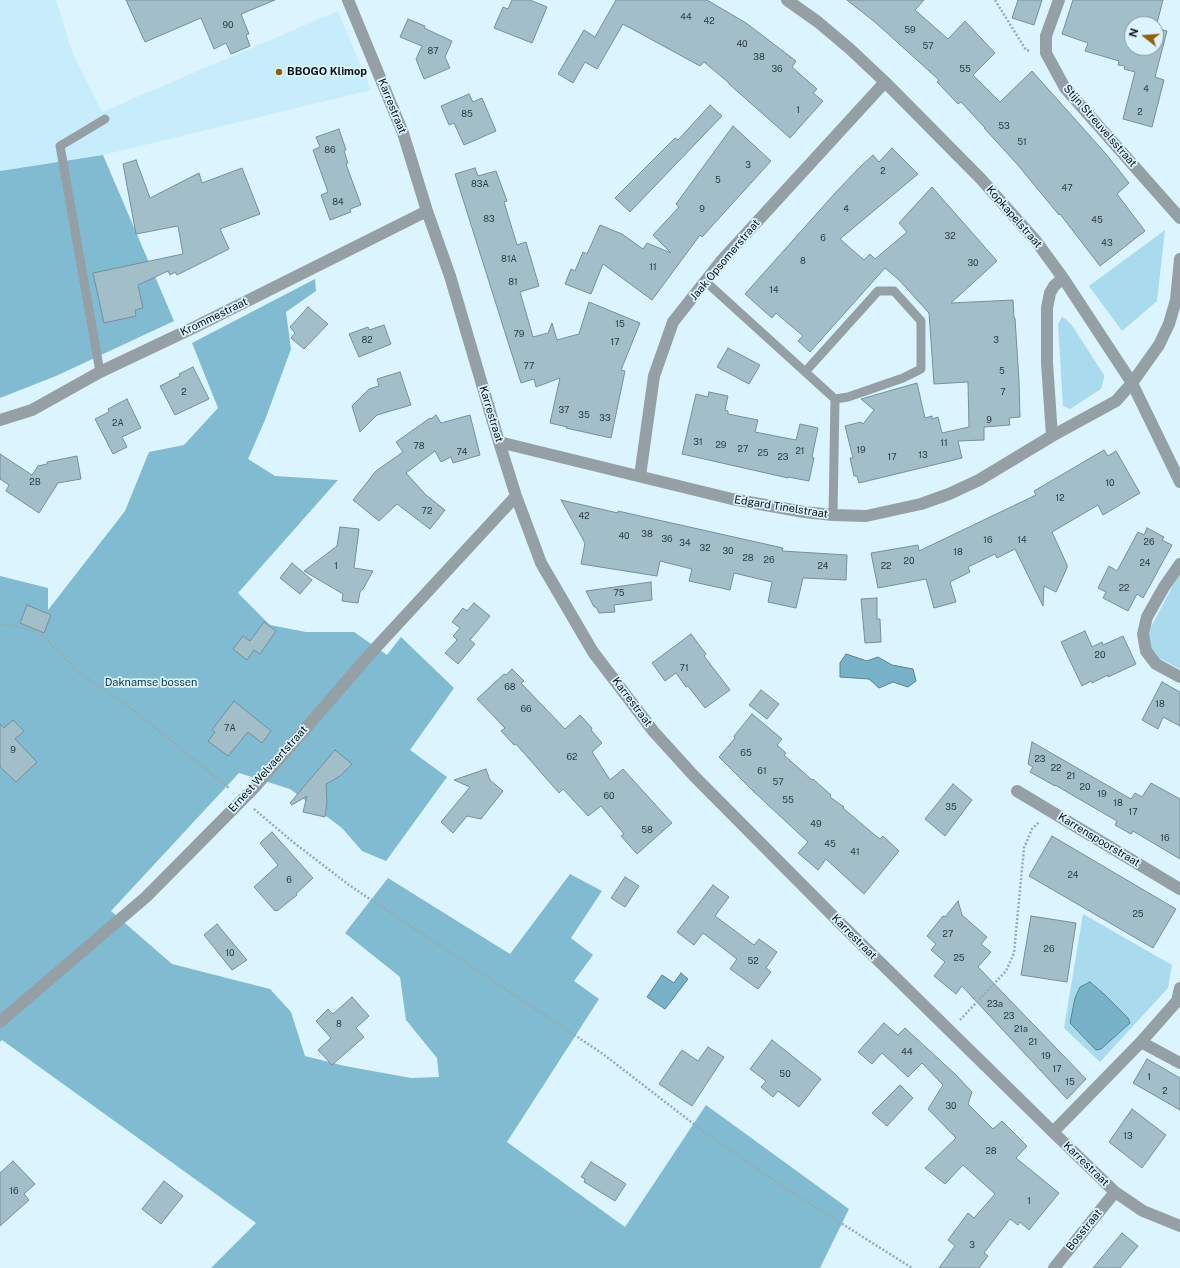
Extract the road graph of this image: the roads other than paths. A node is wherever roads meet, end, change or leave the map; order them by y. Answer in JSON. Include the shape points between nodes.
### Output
{"nodes":[{"id":1,"x":348,"y":0,"type":"edge"},
{"id":2,"x":787,"y":0,"type":"edge"},
{"id":3,"x":1059,"y":0,"type":"edge"},
{"id":4,"x":886,"y":82,"type":"junction"},
{"id":5,"x":105,"y":119,"type":"dead end"},
{"id":6,"x":427,"y":212,"type":"junction"},
{"id":7,"x":1180,"y":218,"type":"edge"},
{"id":8,"x":1180,"y":259,"type":"edge"},
{"id":9,"x":1063,"y":278,"type":"junction"},
{"id":10,"x":705,"y":281,"type":"junction"},
{"id":11,"x":100,"y":372,"type":"junction"},
{"id":12,"x":805,"y":372,"type":"junction"},
{"id":13,"x":1132,"y":383,"type":"junction"},
{"id":14,"x":835,"y":399,"type":"junction"},
{"id":15,"x":0,"y":420,"type":"edge"},
{"id":16,"x":1052,"y":436,"type":"junction"},
{"id":17,"x":499,"y":442,"type":"junction"},
{"id":18,"x":640,"y":476,"type":"junction"},
{"id":19,"x":1180,"y":482,"type":"edge"},
{"id":20,"x":516,"y":496,"type":"junction"},
{"id":21,"x":833,"y":515,"type":"junction"},
{"id":22,"x":1180,"y":564,"type":"edge"},
{"id":23,"x":1180,"y":677,"type":"edge"},
{"id":24,"x":1017,"y":791,"type":"dead end"},
{"id":25,"x":1180,"y":889,"type":"edge"},
{"id":26,"x":1180,"y":988,"type":"edge"},
{"id":27,"x":0,"y":1022,"type":"edge"},
{"id":28,"x":1141,"y":1042,"type":"junction"},
{"id":29,"x":1180,"y":1063,"type":"edge"},
{"id":30,"x":1053,"y":1132,"type":"junction"},
{"id":31,"x":1115,"y":1192,"type":"junction"},
{"id":32,"x":1180,"y":1226,"type":"edge"},
{"id":33,"x":1054,"y":1268,"type":"edge"}],
"edges":[{"from":1,"to":6,"type":"street","name":"Karrestraat","via":[[404,133]]},
{"from":2,"to":4,"type":"street","name":"Kopkapelstraat","via":[[823,27]]},
{"from":3,"to":7,"type":"street","name":"Stijn Streuvelsstraat","via":[[1046,36],[1046,53],[1065,88]]},
{"from":4,"to":9,"type":"street","name":"Kopkapelstraat","via":[[1005,206],[1036,241]]},
{"from":4,"to":10,"type":"street","name":"Jaak Opsomerstraat"},
{"from":5,"to":11,"type":"lane","via":[[60,146]]},
{"from":6,"to":11,"type":"street","name":"Krommestraat"},
{"from":6,"to":17,"type":"street","name":"Karrestraat","via":[[450,276]]},
{"from":8,"to":13,"type":"street","via":[[1176,300],[1169,324],[1159,345]]},
{"from":9,"to":13,"type":"street","name":"Kopkapelstraat"},
{"from":9,"to":16,"type":"street","via":[[1050,293],[1047,308],[1047,363]]},
{"from":10,"to":12,"type":"lane"},
{"from":10,"to":18,"type":"street","name":"Jaak Opsomerstraat","via":[[673,322],[654,376]]},
{"from":11,"to":15,"type":"street","name":"Krommestraat","via":[[32,410]]},
{"from":12,"to":14,"type":"lane"},
{"from":12,"to":14,"type":"lane","via":[[878,291],[894,291],[921,321],[921,368],[903,378]]},
{"from":13,"to":16,"type":"street","name":"Edgard Tinelstraat","via":[[1116,401]]},
{"from":13,"to":19,"type":"street","name":"Kopkapelstraat"},
{"from":14,"to":21,"type":"lane"},
{"from":16,"to":21,"type":"street","name":"Edgard Tinelstraat","via":[[979,480],[949,494],[921,504],[866,516]]},
{"from":17,"to":18,"type":"street","name":"Edgard Tinelstraat"},
{"from":17,"to":20,"type":"street","name":"Karrestraat"},
{"from":18,"to":21,"type":"street","name":"Edgard Tinelstraat","via":[[732,499]]},
{"from":20,"to":27,"type":"street","name":"Ernest Welvaertstraat","via":[[370,654],[254,788],[146,897]]},
{"from":20,"to":30,"type":"street","name":"Karrestraat","via":[[541,563],[549,577],[593,652],[654,732],[841,924]]},
{"from":22,"to":23,"type":"street","via":[[1147,617],[1143,634],[1146,651],[1156,664]]},
{"from":24,"to":25,"type":"street","name":"Karrenspoorstraat"},
{"from":26,"to":28,"type":"street","via":[[1177,1001]]},
{"from":28,"to":29,"type":"street"},
{"from":28,"to":30,"type":"street"},
{"from":30,"to":31,"type":"street","name":"Karrestraat"},
{"from":31,"to":32,"type":"street","name":"Karrestraat","via":[[1143,1212]]},
{"from":31,"to":33,"type":"street","name":"Bosstraat"}]}
